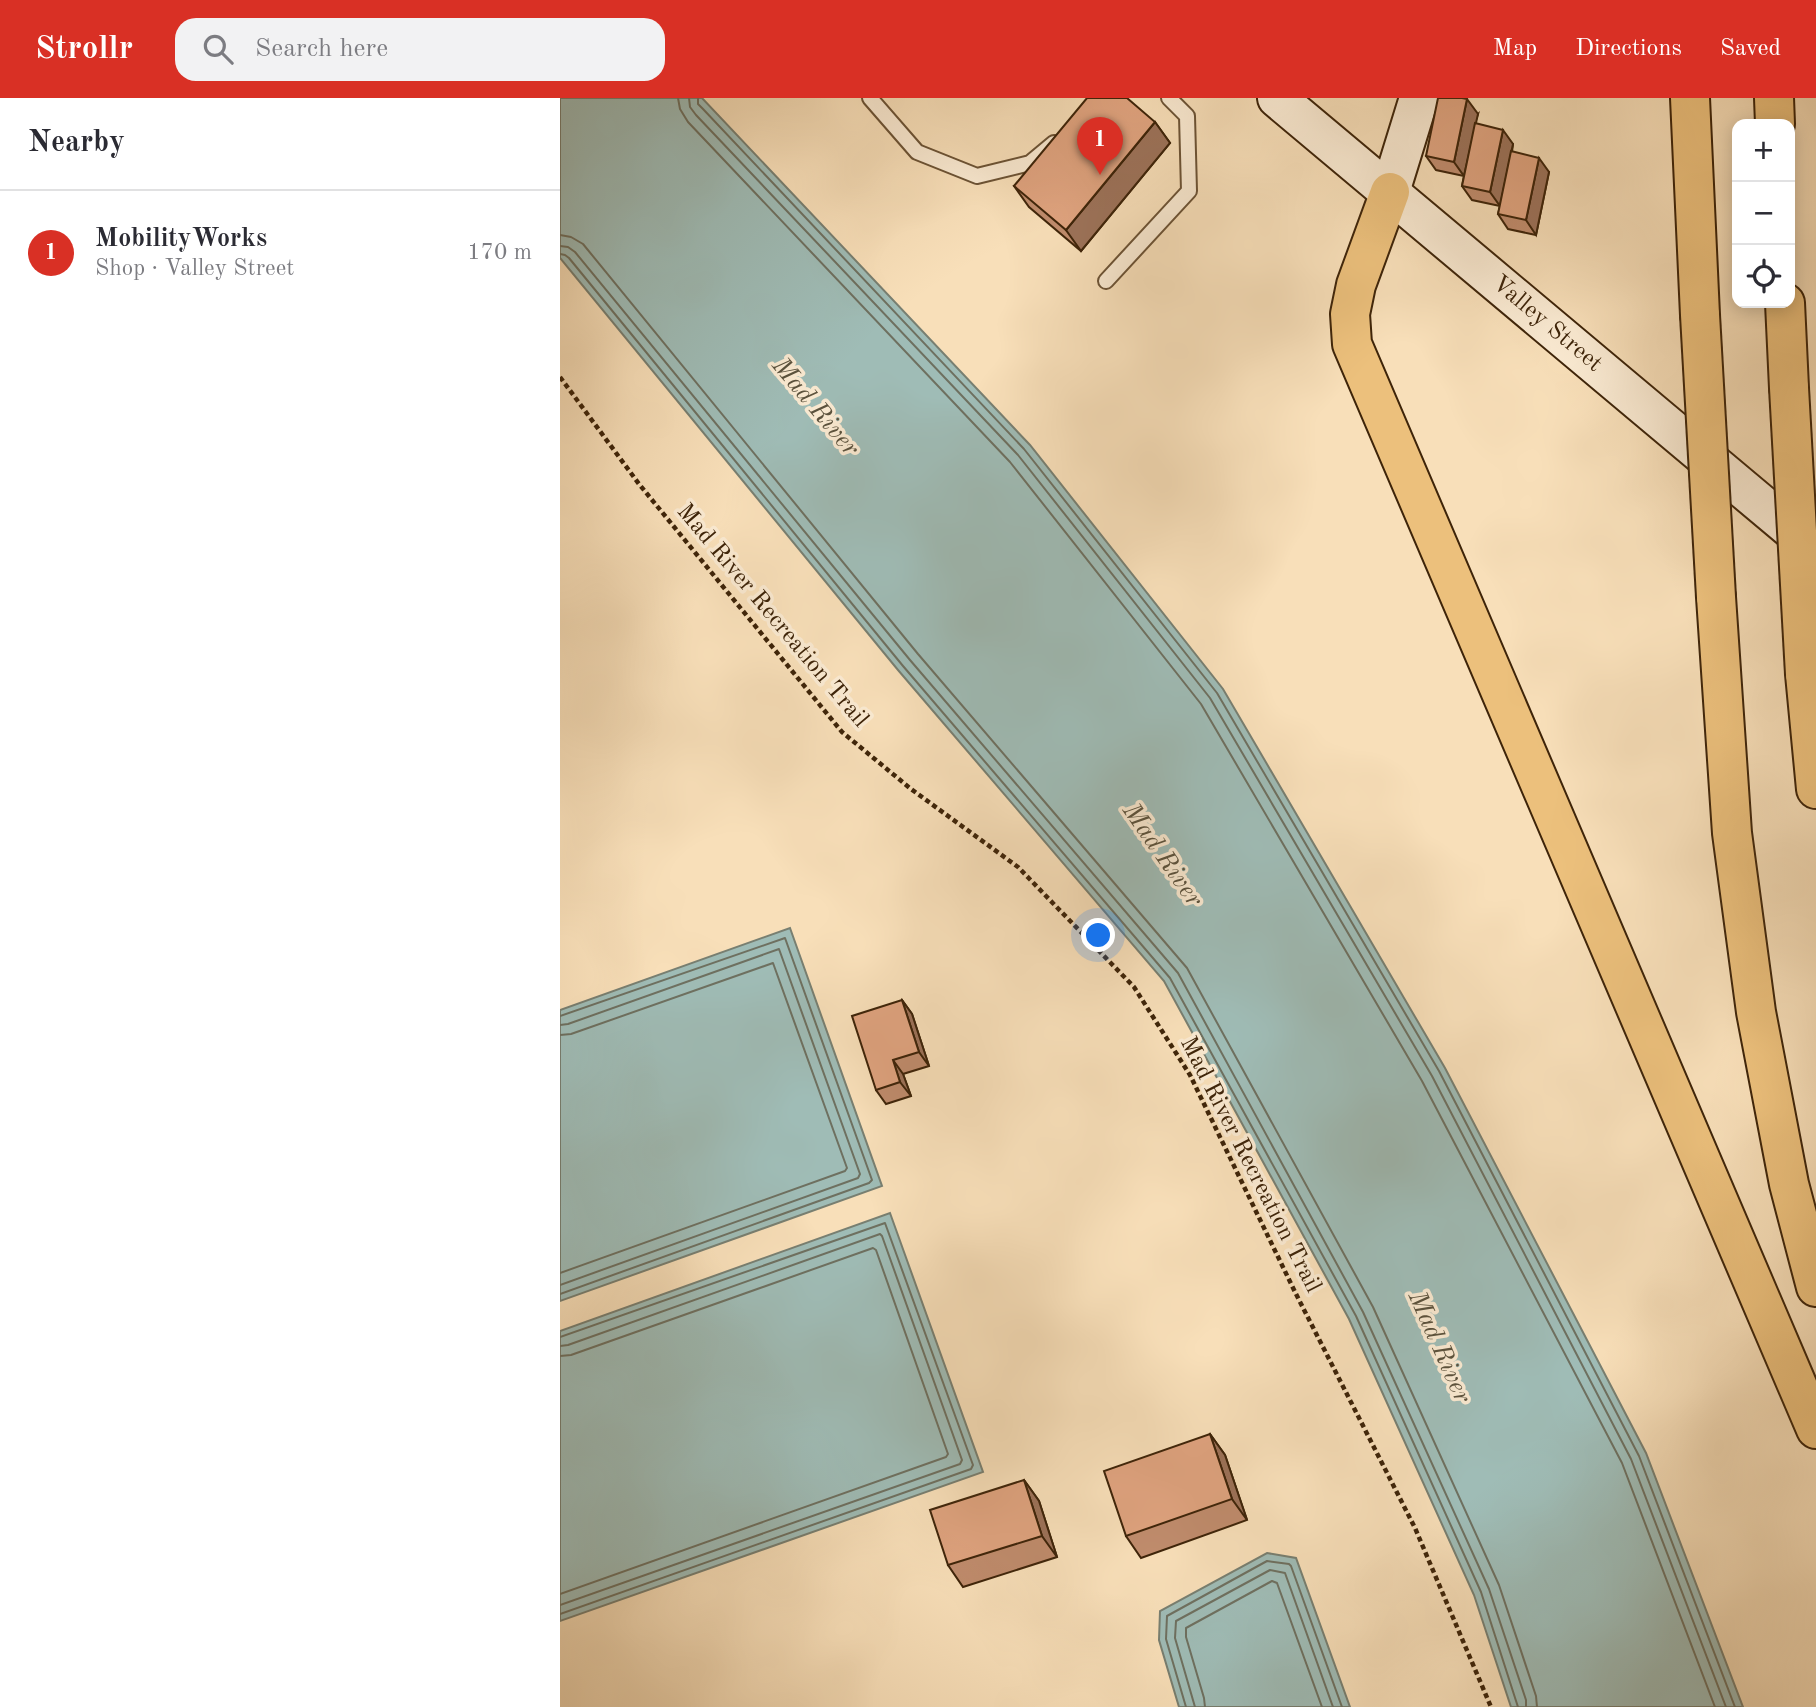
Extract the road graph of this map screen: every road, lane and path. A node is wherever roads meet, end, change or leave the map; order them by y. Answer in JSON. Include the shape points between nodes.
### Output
{"nodes":[{"id":1,"x":870,"y":98,"type":"edge"},
{"id":2,"x":1169,"y":98,"type":"edge"},
{"id":3,"x":1277,"y":98,"type":"edge"},
{"id":4,"x":1419,"y":98,"type":"edge"},
{"id":5,"x":1690,"y":98,"type":"edge"},
{"id":6,"x":1774,"y":98,"type":"edge"},
{"id":7,"x":1776,"y":119,"type":"edge"},
{"id":8,"x":1062,"y":137,"type":"edge"},
{"id":9,"x":1390,"y":192,"type":"junction"},
{"id":10,"x":1106,"y":281,"type":"dead end"},
{"id":11,"x":1785,"y":308,"type":"edge"},
{"id":12,"x":560,"y":377,"type":"edge"},
{"id":13,"x":1816,"y":550,"type":"edge"},
{"id":14,"x":1816,"y":789,"type":"edge"},
{"id":15,"x":1816,"y":1287,"type":"edge"},
{"id":16,"x":1816,"y":1429,"type":"edge"},
{"id":17,"x":1491,"y":1707,"type":"edge"}],
"edges":[{"from":1,"to":8,"type":"lane","via":[[917,152],[977,176],[1030,163]]},
{"from":2,"to":10,"type":"lane","via":[[1187,116],[1189,191]]},
{"from":3,"to":9,"type":"main road","name":"Valley Street"},
{"from":4,"to":9,"type":"main road"},
{"from":5,"to":15,"type":"highway","bridge":true,"via":[[1732,834],[1756,1012],[1789,1184]]},
{"from":6,"to":7,"type":"highway"},
{"from":9,"to":13,"type":"main road","name":"Valley Street"},
{"from":9,"to":16,"type":"highway","via":[[1356,285],[1350,314],[1352,344]]},
{"from":11,"to":14,"type":"highway","bridge":true,"via":[[1805,674]]},
{"from":12,"to":17,"type":"path","name":"Mad River Recreation Trail","via":[[639,484],[842,732],[1018,867],[1134,987],[1190,1075],[1415,1528]]}]}
